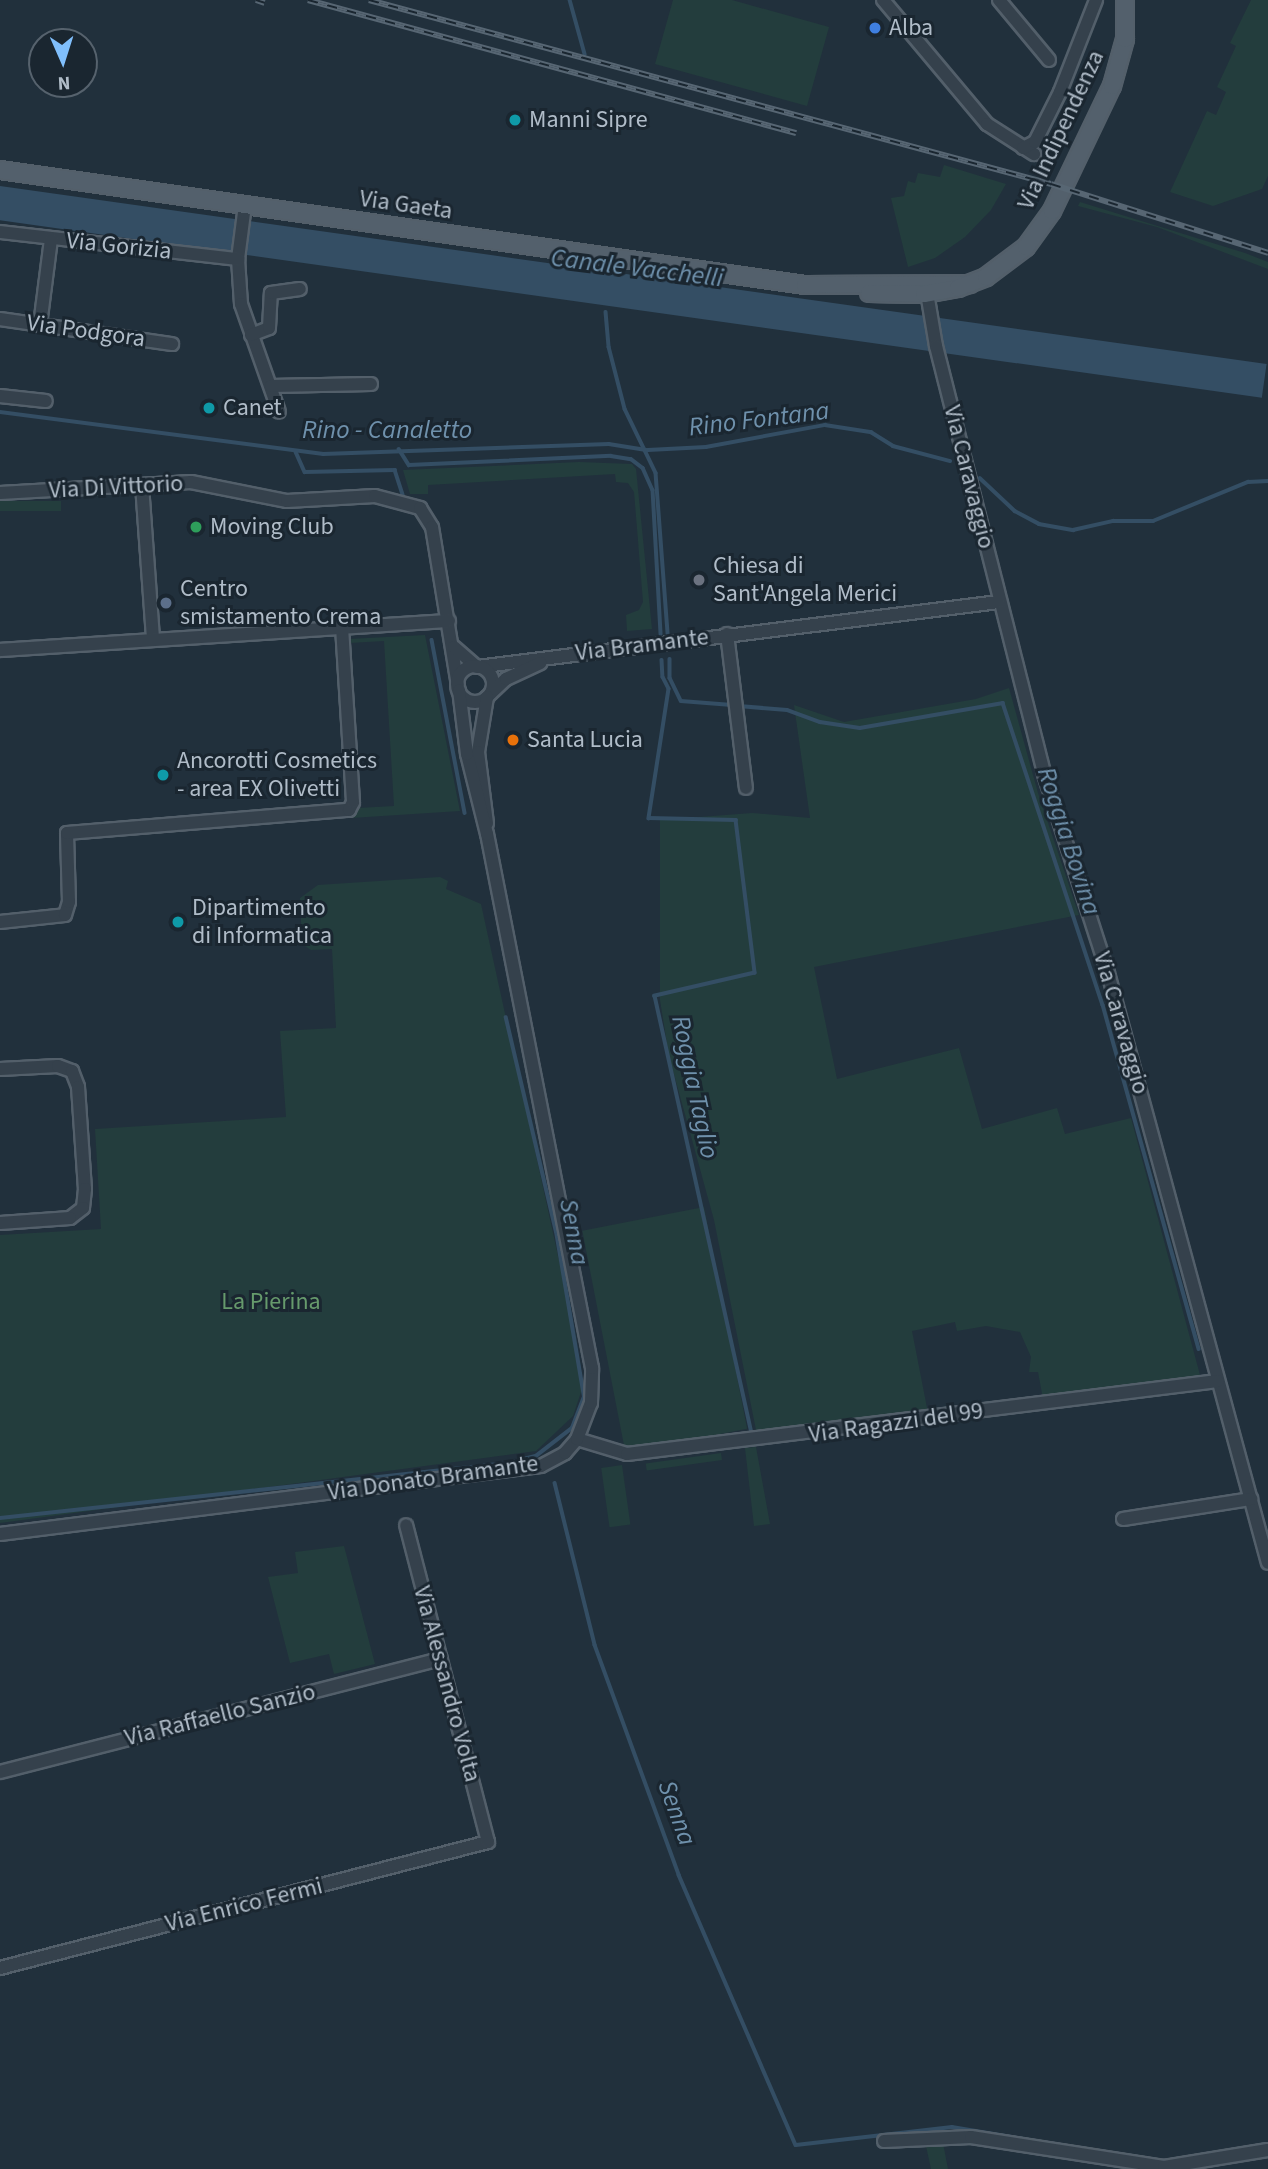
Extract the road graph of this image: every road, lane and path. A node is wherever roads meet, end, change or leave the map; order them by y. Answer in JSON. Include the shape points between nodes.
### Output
{"nodes":[{"id":1,"x":883,"y":0,"type":"edge"},
{"id":2,"x":999,"y":0,"type":"edge"},
{"id":3,"x":1096,"y":0,"type":"edge"},
{"id":4,"x":1125,"y":0,"type":"edge"},
{"id":5,"x":1049,"y":60,"type":"dead end"},
{"id":6,"x":0,"y":170,"type":"edge"},
{"id":7,"x":244,"y":212,"type":"junction"},
{"id":8,"x":0,"y":232,"type":"edge"},
{"id":9,"x":51,"y":239,"type":"junction"},
{"id":10,"x":239,"y":255,"type":"junction"},
{"id":11,"x":804,"y":285,"type":"junction"},
{"id":12,"x":300,"y":289,"type":"dead end"},
{"id":13,"x":926,"y":293,"type":"junction"},
{"id":14,"x":0,"y":319,"type":"edge"},
{"id":15,"x":40,"y":325,"type":"junction"},
{"id":16,"x":251,"y":335,"type":"junction"},
{"id":17,"x":172,"y":344,"type":"dead end"},
{"id":18,"x":371,"y":384,"type":"dead end"},
{"id":19,"x":271,"y":386,"type":"junction"},
{"id":20,"x":0,"y":396,"type":"edge"},
{"id":21,"x":46,"y":401,"type":"dead end"},
{"id":22,"x":279,"y":412,"type":"dead end"},
{"id":23,"x":142,"y":485,"type":"junction"},
{"id":24,"x":0,"y":493,"type":"edge"},
{"id":25,"x":999,"y":602,"type":"junction"},
{"id":26,"x":449,"y":621,"type":"junction"},
{"id":27,"x":342,"y":628,"type":"junction"},
{"id":28,"x":727,"y":634,"type":"junction"},
{"id":29,"x":153,"y":640,"type":"junction"},
{"id":30,"x":454,"y":647,"type":"junction"},
{"id":31,"x":0,"y":650,"type":"edge"},
{"id":32,"x":556,"y":656,"type":"junction"},
{"id":33,"x":477,"y":667,"type":"junction"},
{"id":34,"x":458,"y":688,"type":"junction"},
{"id":35,"x":489,"y":695,"type":"junction"},
{"id":36,"x":747,"y":788,"type":"dead end"},
{"id":37,"x":488,"y":834,"type":"junction"},
{"id":38,"x":0,"y":922,"type":"edge"},
{"id":39,"x":0,"y":1069,"type":"edge"},
{"id":40,"x":0,"y":1223,"type":"edge"},
{"id":41,"x":1218,"y":1381,"type":"junction"},
{"id":42,"x":577,"y":1439,"type":"junction"},
{"id":43,"x":1252,"y":1503,"type":"junction"},
{"id":44,"x":1268,"y":1503,"type":"edge"},
{"id":45,"x":1123,"y":1519,"type":"dead end"},
{"id":46,"x":406,"y":1525,"type":"dead end"},
{"id":47,"x":0,"y":1534,"type":"edge"},
{"id":48,"x":1268,"y":1563,"type":"edge"},
{"id":49,"x":440,"y":1659,"type":"junction"},
{"id":50,"x":0,"y":1772,"type":"edge"},
{"id":51,"x":488,"y":1842,"type":"joint"},
{"id":52,"x":0,"y":1968,"type":"edge"},
{"id":53,"x":884,"y":2141,"type":"dead end"},
{"id":54,"x":1268,"y":2151,"type":"edge"}],
"edges":[{"from":1,"to":3,"type":"street","name":"Via Indipendenza","via":[[987,124],[1029,151],[1060,92]]},
{"from":2,"to":5,"type":"street"},
{"from":4,"to":13,"type":"main road","name":"Via Indipendenza","via":[[1125,39],[1118,72],[1052,211],[1013,259],[970,284]]},
{"from":6,"to":7,"type":"main road","name":"Via Gaeta"},
{"from":7,"to":10,"type":"street"},
{"from":7,"to":11,"type":"main road","name":"Via Gaeta"},
{"from":8,"to":9,"type":"street","name":"Via Gorizia"},
{"from":9,"to":10,"type":"street","name":"Via Gorizia"},
{"from":9,"to":15,"type":"street"},
{"from":10,"to":16,"type":"street","via":[[240,304]]},
{"from":11,"to":13,"type":"main road","name":"Via Gaeta"},
{"from":11,"to":13,"type":"main road","name":"Via Gaeta","via":[[857,293]]},
{"from":12,"to":16,"type":"street","via":[[271,293],[268,328]]},
{"from":13,"to":25,"type":"street","name":"Via Caravaggio"},
{"from":14,"to":15,"type":"street","name":"Via Podgora"},
{"from":15,"to":17,"type":"street","name":"Via Podgora"},
{"from":16,"to":19,"type":"street"},
{"from":18,"to":19,"type":"street"},
{"from":19,"to":22,"type":"street"},
{"from":20,"to":21,"type":"street"},
{"from":23,"to":24,"type":"street","name":"Via Di Vittorio"},
{"from":23,"to":26,"type":"street","name":"Via Di Vittorio","via":[[191,482],[287,501],[375,496],[420,508],[432,527]]},
{"from":23,"to":29,"type":"street"},
{"from":25,"to":28,"type":"street","name":"Via Bramante"},
{"from":25,"to":41,"type":"street","name":"Via Caravaggio","via":[[1044,774],[1108,973]]},
{"from":26,"to":27,"type":"street"},
{"from":26,"to":30,"type":"street","name":"Via Di Vittorio"},
{"from":27,"to":29,"type":"street"},
{"from":27,"to":38,"type":"street","via":[[353,802],[349,810],[65,835],[69,902],[65,915]]},
{"from":28,"to":32,"type":"street","name":"Via Bramante"},
{"from":28,"to":36,"type":"street","name":"Via Bramante"},
{"from":29,"to":31,"type":"street"},
{"from":30,"to":33,"type":"street"},
{"from":30,"to":34,"type":"street","name":"Via Di Vittorio"},
{"from":32,"to":33,"type":"street","name":"Via Bramante"},
{"from":32,"to":35,"type":"street","name":"Via Bramante","via":[[506,679]]},
{"from":33,"to":34,"type":"street","via":[[465,670]]},
{"from":33,"to":35,"type":"street","via":[[491,676]]},
{"from":34,"to":35,"type":"street","via":[[471,702]]},
{"from":34,"to":37,"type":"street","name":"Via Donato Bramante","via":[[479,811]]},
{"from":35,"to":37,"type":"street","name":"Via Donato Bramante","via":[[478,752]]},
{"from":37,"to":42,"type":"street","name":"Via Donato Bramante","via":[[592,1367],[591,1402]]},
{"from":39,"to":40,"type":"street","via":[[58,1066],[72,1071],[78,1087],[83,1208],[70,1218]]},
{"from":41,"to":42,"type":"street","name":"Via Ragazzi del 99","via":[[627,1454]]},
{"from":41,"to":43,"type":"street","name":"Via Caravaggio"},
{"from":42,"to":47,"type":"street","name":"Via Donato Bramante","via":[[565,1453],[541,1466]]},
{"from":43,"to":44,"type":"street"},
{"from":43,"to":45,"type":"street"},
{"from":43,"to":48,"type":"street","name":"Via Caravaggio"},
{"from":46,"to":49,"type":"street","name":"Via Alessandro Volta"},
{"from":49,"to":50,"type":"street","name":"Via Raffaello Sanzio"},
{"from":49,"to":51,"type":"street","name":"Via Alessandro Volta"},
{"from":51,"to":52,"type":"street","name":"Via Enrico Fermi"},
{"from":53,"to":54,"type":"street","via":[[971,2137],[1164,2167]]}]}
